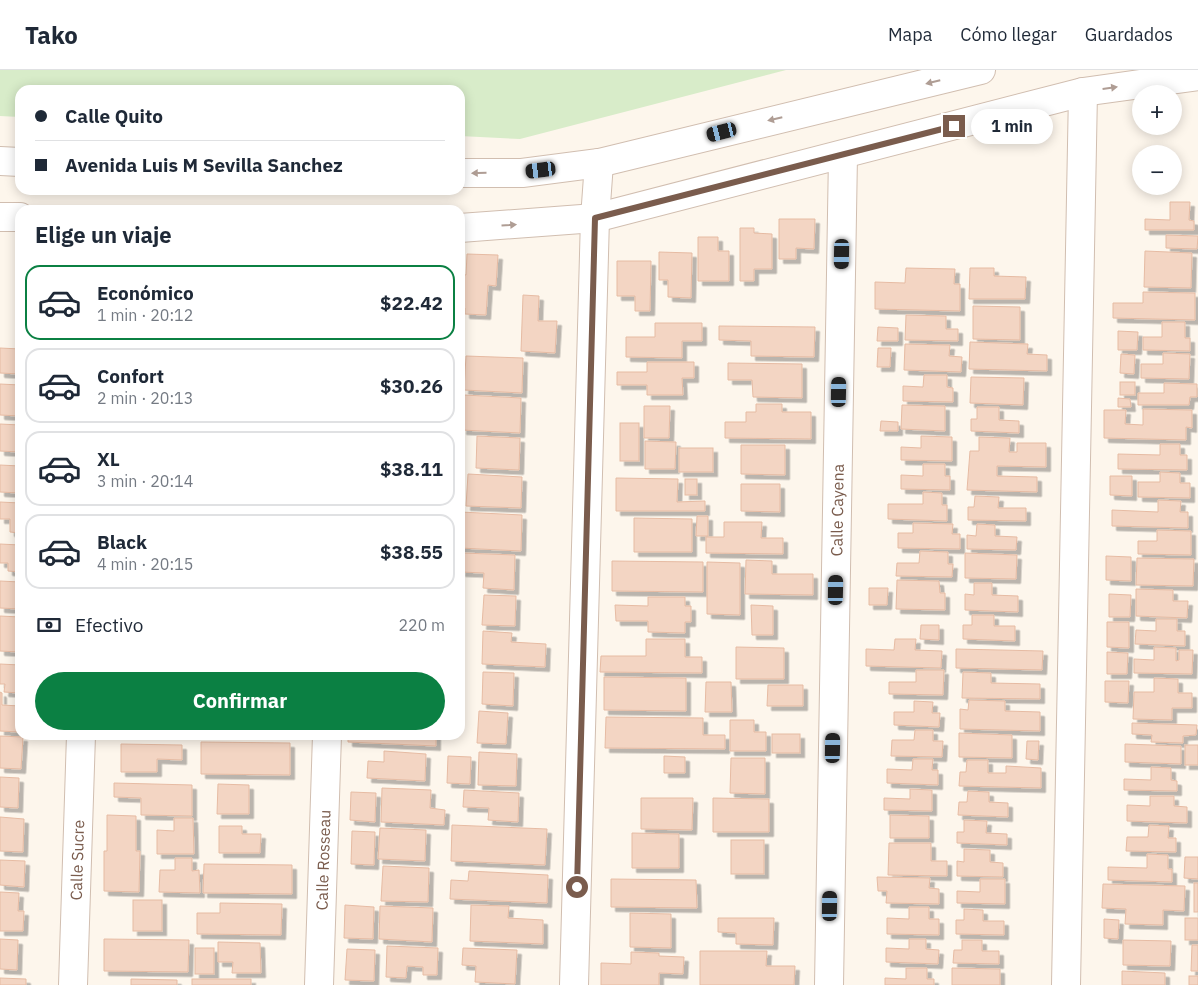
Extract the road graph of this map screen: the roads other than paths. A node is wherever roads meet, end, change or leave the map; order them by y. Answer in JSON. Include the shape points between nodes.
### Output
{"nodes":[{"id":1,"x":980,"y":70,"type":"edge"},
{"id":2,"x":1198,"y":76,"type":"edge"},
{"id":3,"x":1083,"y":92,"type":"junction"},
{"id":4,"x":843,"y":155,"type":"junction"},
{"id":5,"x":0,"y":161,"type":"edge"},
{"id":6,"x":15,"y":162,"type":"edge"},
{"id":7,"x":599,"y":163,"type":"junction"},
{"id":8,"x":465,"y":173,"type":"edge"},
{"id":9,"x":0,"y":217,"type":"edge"},
{"id":10,"x":15,"y":217,"type":"edge"},
{"id":11,"x":595,"y":218,"type":"junction"},
{"id":12,"x":465,"y":228,"type":"edge"},
{"id":13,"x":81,"y":740,"type":"edge"},
{"id":14,"x":327,"y":740,"type":"edge"},
{"id":15,"x":73,"y":985,"type":"edge"},
{"id":16,"x":320,"y":985,"type":"edge"},
{"id":17,"x":574,"y":985,"type":"edge"},
{"id":18,"x":829,"y":985,"type":"edge"},
{"id":19,"x":1066,"y":985,"type":"edge"}],
"edges":[{"from":1,"to":7,"type":"street","one_way":true},
{"from":3,"to":2,"type":"street","one_way":true},
{"from":3,"to":4,"type":"street"},
{"from":3,"to":19,"type":"street"},
{"from":4,"to":11,"type":"street"},
{"from":4,"to":18,"type":"street","name":"Calle Cayena"},
{"from":5,"to":6,"type":"street"},
{"from":7,"to":8,"type":"street","one_way":true,"via":[[522,173]]},
{"from":7,"to":11,"type":"street"},
{"from":9,"to":10,"type":"street"},
{"from":12,"to":11,"type":"street","one_way":true},
{"from":11,"to":17,"type":"street"},
{"from":13,"to":15,"type":"street","name":"Calle Sucre"},
{"from":14,"to":16,"type":"street","name":"Calle Rosseau"}]}
